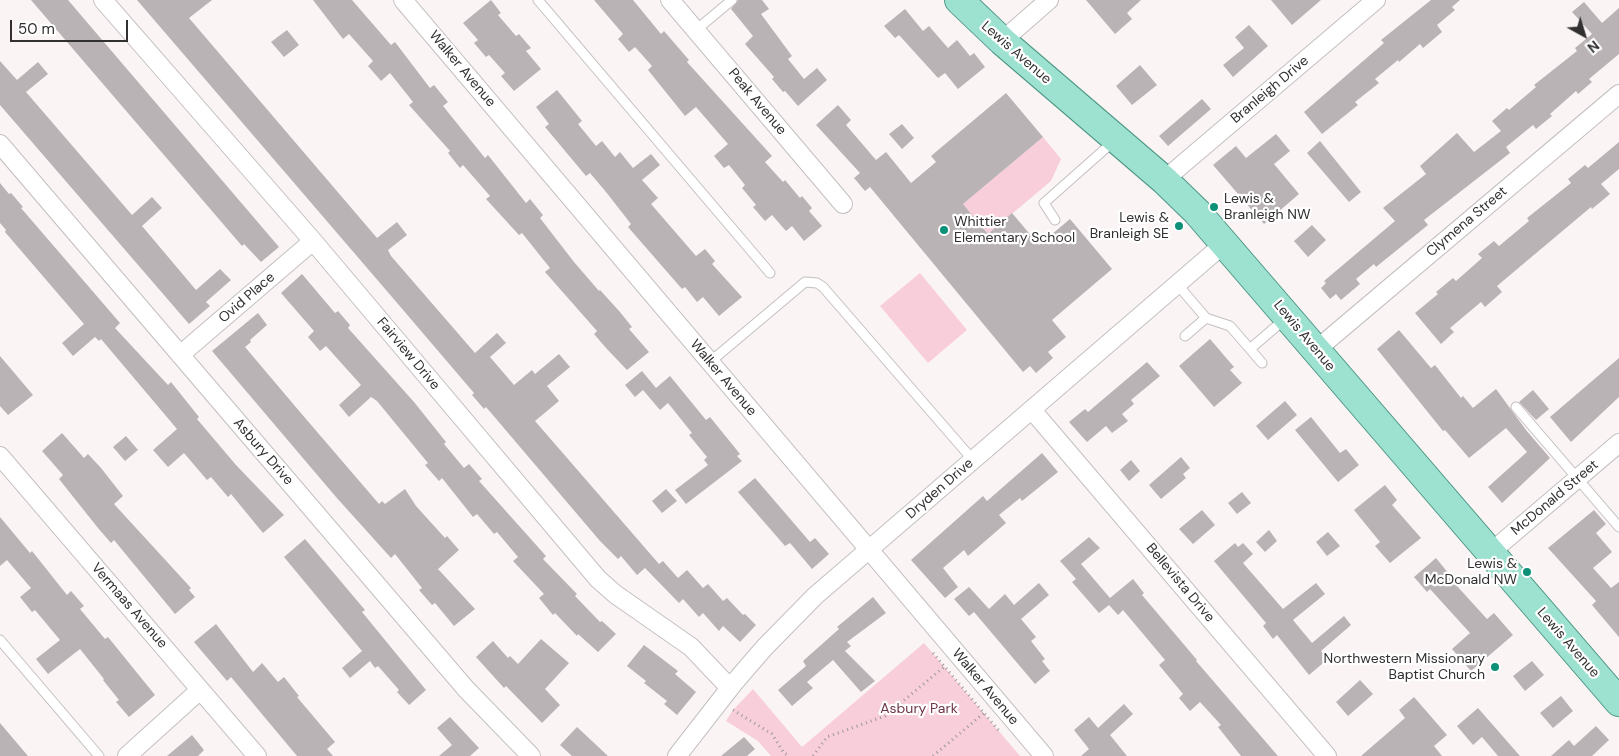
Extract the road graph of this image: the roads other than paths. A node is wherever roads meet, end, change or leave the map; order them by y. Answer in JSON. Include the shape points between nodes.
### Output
{"nodes":[{"id":1,"x":103,"y":0,"type":"edge"},
{"id":2,"x":403,"y":0,"type":"edge"},
{"id":3,"x":538,"y":0,"type":"edge"},
{"id":4,"x":670,"y":0,"type":"edge"},
{"id":5,"x":732,"y":0,"type":"edge"},
{"id":6,"x":959,"y":0,"type":"edge"},
{"id":7,"x":1049,"y":0,"type":"edge"},
{"id":8,"x":1376,"y":0,"type":"edge"},
{"id":9,"x":696,"y":30,"type":"junction"},
{"id":10,"x":1002,"y":41,"type":"junction"},
{"id":11,"x":1619,"y":94,"type":"edge"},
{"id":12,"x":1116,"y":139,"type":"junction"},
{"id":13,"x":0,"y":144,"type":"edge"},
{"id":14,"x":1164,"y":180,"type":"junction"},
{"id":15,"x":843,"y":204,"type":"dead end"},
{"id":16,"x":1056,"y":220,"type":"dead end"},
{"id":17,"x":313,"y":241,"type":"junction"},
{"id":18,"x":1225,"y":243,"type":"junction"},
{"id":19,"x":770,"y":273,"type":"dead end"},
{"id":20,"x":1177,"y":284,"type":"junction"},
{"id":21,"x":1288,"y":316,"type":"junction"},
{"id":22,"x":1206,"y":318,"type":"junction"},
{"id":23,"x":1185,"y":336,"type":"dead end"},
{"id":24,"x":1250,"y":349,"type":"junction"},
{"id":25,"x":1316,"y":350,"type":"junction"},
{"id":26,"x":180,"y":355,"type":"junction"},
{"id":27,"x":710,"y":362,"type":"junction"},
{"id":28,"x":1262,"y":362,"type":"dead end"},
{"id":29,"x":1516,"y":406,"type":"dead end"},
{"id":30,"x":1032,"y":410,"type":"junction"},
{"id":31,"x":1619,"y":443,"type":"edge"},
{"id":32,"x":0,"y":456,"type":"edge"},
{"id":33,"x":973,"y":460,"type":"junction"},
{"id":34,"x":1578,"y":479,"type":"junction"},
{"id":35,"x":1619,"y":526,"type":"edge"},
{"id":36,"x":869,"y":550,"type":"junction"},
{"id":37,"x":1490,"y":553,"type":"junction"},
{"id":38,"x":0,"y":640,"type":"edge"},
{"id":39,"x":730,"y":688,"type":"junction"},
{"id":40,"x":200,"y":690,"type":"junction"},
{"id":41,"x":1619,"y":702,"type":"edge"},
{"id":42,"x":99,"y":756,"type":"edge"},
{"id":43,"x":127,"y":756,"type":"edge"},
{"id":44,"x":257,"y":756,"type":"edge"},
{"id":45,"x":531,"y":756,"type":"edge"},
{"id":46,"x":677,"y":756,"type":"edge"},
{"id":47,"x":1044,"y":756,"type":"edge"},
{"id":48,"x":1327,"y":756,"type":"edge"}],
"edges":[{"from":1,"to":17,"type":"street","name":"Fairview Drive"},
{"from":2,"to":27,"type":"street","name":"Walker Avenue"},
{"from":3,"to":19,"type":"lane"},
{"from":4,"to":9,"type":"street","name":"Peak Avenue"},
{"from":5,"to":9,"type":"lane"},
{"from":6,"to":10,"type":"main road","name":"Lewis Avenue"},
{"from":7,"to":10,"type":"street"},
{"from":8,"to":14,"type":"street","name":"Branleigh Drive"},
{"from":9,"to":15,"type":"street","name":"Peak Avenue"},
{"from":10,"to":12,"type":"main road","name":"Lewis Avenue"},
{"from":11,"to":25,"type":"street","name":"Clymena Street"},
{"from":12,"to":14,"type":"main road","name":"Lewis Avenue"},
{"from":12,"to":16,"type":"lane","via":[[1044,203]]},
{"from":13,"to":26,"type":"street","name":"Asbury Drive"},
{"from":14,"to":18,"type":"main road","name":"Lewis Avenue"},
{"from":17,"to":26,"type":"street","name":"Ovid Place"},
{"from":17,"to":39,"type":"street","name":"Fairview Drive","via":[[598,579],[692,647]]},
{"from":18,"to":20,"type":"street","name":"Dryden Drive"},
{"from":18,"to":21,"type":"main road","name":"Lewis Avenue"},
{"from":20,"to":22,"type":"lane"},
{"from":20,"to":30,"type":"street","name":"Dryden Drive"},
{"from":21,"to":24,"type":"lane"},
{"from":21,"to":25,"type":"main road","name":"Lewis Avenue"},
{"from":22,"to":23,"type":"lane"},
{"from":22,"to":24,"type":"lane","via":[[1230,326]]},
{"from":24,"to":28,"type":"lane"},
{"from":25,"to":37,"type":"main road","name":"Lewis Avenue"},
{"from":26,"to":45,"type":"street","name":"Asbury Drive","via":[[466,688]]},
{"from":27,"to":33,"type":"lane","via":[[805,282],[817,283]]},
{"from":27,"to":36,"type":"street","name":"Walker Avenue"},
{"from":29,"to":34,"type":"lane"},
{"from":30,"to":33,"type":"street","name":"Dryden Drive"},
{"from":30,"to":48,"type":"street","name":"Bellevista Drive"},
{"from":31,"to":34,"type":"street","name":"McDonald Street"},
{"from":32,"to":40,"type":"street","name":"Vermaas Avenue"},
{"from":33,"to":36,"type":"street","name":"Dryden Drive"},
{"from":34,"to":35,"type":"lane"},
{"from":34,"to":37,"type":"street","name":"McDonald Street"},
{"from":36,"to":39,"type":"street","name":"Dryden Drive","via":[[788,623]]},
{"from":36,"to":47,"type":"street","name":"Walker Avenue"},
{"from":37,"to":41,"type":"main road","name":"Lewis Avenue"},
{"from":38,"to":42,"type":"lane"},
{"from":39,"to":46,"type":"street","name":"Dryden Drive"},
{"from":40,"to":43,"type":"street"},
{"from":40,"to":44,"type":"street","name":"Vermaas Avenue"}]}
